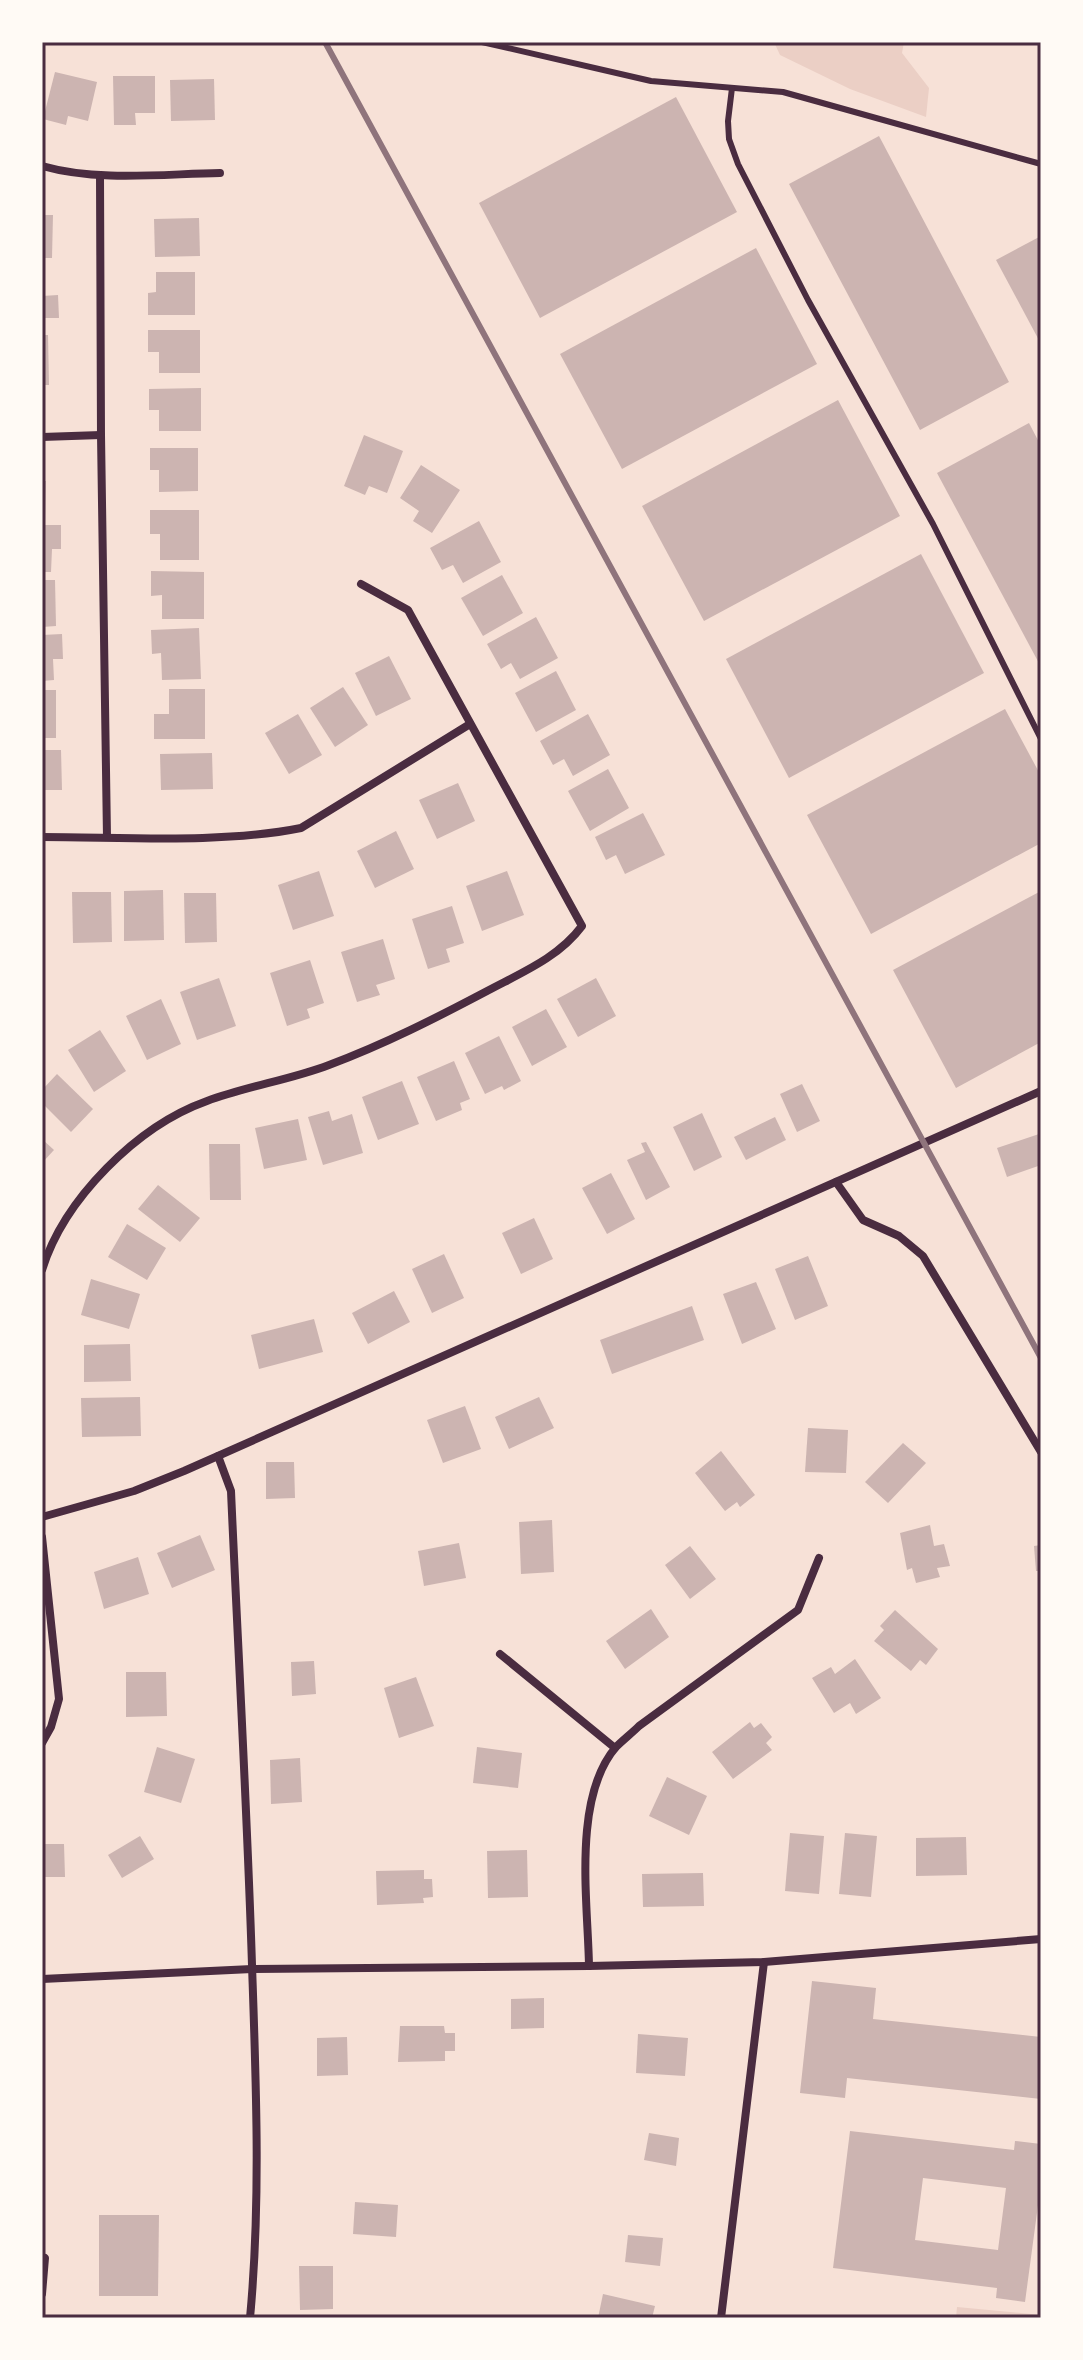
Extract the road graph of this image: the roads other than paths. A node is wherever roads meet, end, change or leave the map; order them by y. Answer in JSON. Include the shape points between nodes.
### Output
{"nodes":[{"id":1,"x":482,"y":42,"type":"edge"},
{"id":2,"x":732,"y":88,"type":"junction"},
{"id":3,"x":1041,"y":164,"type":"edge"},
{"id":4,"x":42,"y":166,"type":"edge"},
{"id":5,"x":220,"y":173,"type":"dead end"},
{"id":6,"x":100,"y":176,"type":"junction"},
{"id":7,"x":101,"y":435,"type":"junction"},
{"id":8,"x":42,"y":437,"type":"edge"},
{"id":9,"x":361,"y":584,"type":"dead end"},
{"id":10,"x":470,"y":724,"type":"junction"},
{"id":11,"x":1041,"y":739,"type":"edge"},
{"id":12,"x":42,"y":837,"type":"edge"},
{"id":13,"x":107,"y":837,"type":"junction"},
{"id":14,"x":1041,"y":1091,"type":"edge"},
{"id":15,"x":836,"y":1182,"type":"junction"},
{"id":16,"x":45,"y":1249,"type":"edge"},
{"id":17,"x":42,"y":1270,"type":"edge"},
{"id":18,"x":1041,"y":1452,"type":"edge"},
{"id":19,"x":218,"y":1456,"type":"junction"},
{"id":20,"x":42,"y":1517,"type":"edge"},
{"id":21,"x":42,"y":1537,"type":"edge"},
{"id":22,"x":819,"y":1558,"type":"dead end"},
{"id":23,"x":500,"y":1654,"type":"dead end"},
{"id":24,"x":42,"y":1743,"type":"edge"},
{"id":25,"x":615,"y":1748,"type":"junction"},
{"id":26,"x":1041,"y":1939,"type":"edge"},
{"id":27,"x":764,"y":1962,"type":"junction"},
{"id":28,"x":589,"y":1966,"type":"junction"},
{"id":29,"x":252,"y":1969,"type":"junction"},
{"id":30,"x":42,"y":1979,"type":"edge"},
{"id":31,"x":42,"y":2261,"type":"edge"},
{"id":32,"x":42,"y":2294,"type":"edge"},
{"id":33,"x":250,"y":2318,"type":"edge"},
{"id":34,"x":721,"y":2318,"type":"edge"}],
"edges":[{"from":1,"to":2,"type":"lane","via":[[651,81]]},
{"from":2,"to":3,"type":"lane","via":[[783,92]]},
{"from":2,"to":11,"type":"lane","via":[[729,139],[738,164],[933,524]]},
{"from":4,"to":6,"type":"street"},
{"from":5,"to":6,"type":"street"},
{"from":6,"to":7,"type":"street"},
{"from":7,"to":8,"type":"street"},
{"from":7,"to":13,"type":"street"},
{"from":9,"to":10,"type":"street","via":[[408,610]]},
{"from":10,"to":13,"type":"street","via":[[301,828],[238,836]]},
{"from":10,"to":16,"type":"street","via":[[582,926],[570,943],[404,1035],[171,1118],[110,1164]]},
{"from":12,"to":13,"type":"street"},
{"from":14,"to":15,"type":"street"},
{"from":15,"to":18,"type":"street","via":[[863,1220],[899,1236],[923,1256]]},
{"from":15,"to":19,"type":"street"},
{"from":16,"to":17,"type":"street"},
{"from":19,"to":20,"type":"street","via":[[134,1491]]},
{"from":19,"to":29,"type":"street","via":[[231,1491]]},
{"from":21,"to":24,"type":"street","via":[[59,1699]]},
{"from":22,"to":25,"type":"street","via":[[798,1610]]},
{"from":23,"to":25,"type":"street"},
{"from":25,"to":28,"type":"street","via":[[590,1799],[587,1824]]},
{"from":26,"to":27,"type":"street"},
{"from":27,"to":28,"type":"street"},
{"from":27,"to":34,"type":"street"},
{"from":28,"to":29,"type":"street"},
{"from":29,"to":30,"type":"street"},
{"from":29,"to":33,"type":"street","via":[[256,2147]]},
{"from":31,"to":32,"type":"street","via":[[45,2258]]}]}
